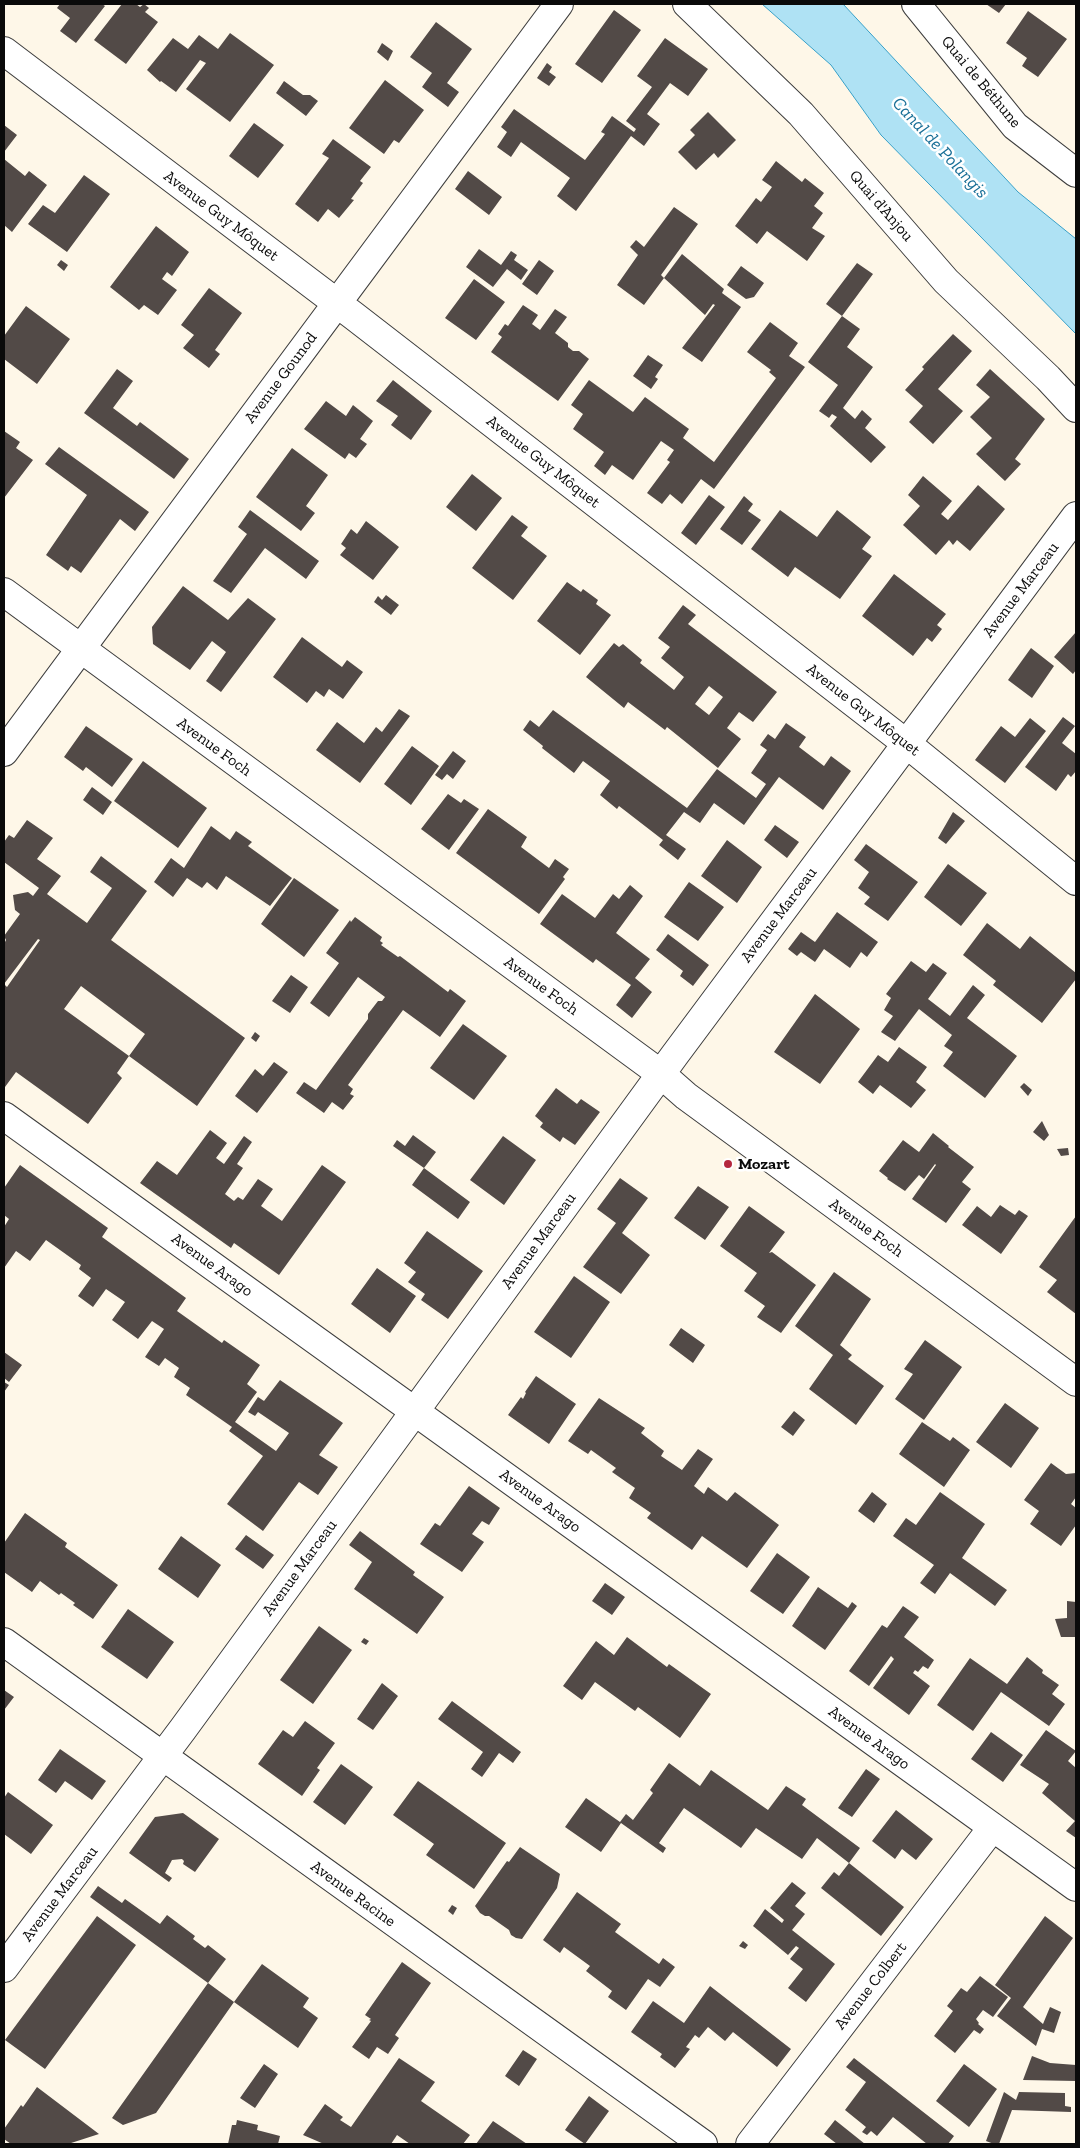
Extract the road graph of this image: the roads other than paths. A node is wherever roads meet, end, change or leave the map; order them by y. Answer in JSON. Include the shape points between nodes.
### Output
{"nodes":[{"id":1,"x":559,"y":4,"type":"edge"},
{"id":2,"x":687,"y":4,"type":"edge"},
{"id":3,"x":916,"y":4,"type":"edge"},
{"id":4,"x":4,"y":51,"type":"edge"},
{"id":5,"x":1076,"y":173,"type":"edge"},
{"id":6,"x":337,"y":303,"type":"junction"},
{"id":7,"x":1076,"y":408,"type":"edge"},
{"id":8,"x":1076,"y":516,"type":"edge"},
{"id":9,"x":4,"y":592,"type":"edge"},
{"id":10,"x":80,"y":649,"type":"junction"},
{"id":11,"x":907,"y":744,"type":"junction"},
{"id":12,"x":4,"y":752,"type":"edge"},
{"id":13,"x":1076,"y":881,"type":"edge"},
{"id":14,"x":661,"y":1074,"type":"junction"},
{"id":15,"x":4,"y":1116,"type":"edge"},
{"id":16,"x":1076,"y":1382,"type":"edge"},
{"id":17,"x":415,"y":1410,"type":"junction"},
{"id":18,"x":4,"y":1642,"type":"edge"},
{"id":19,"x":162,"y":1756,"type":"junction"},
{"id":20,"x":992,"y":1828,"type":"junction"},
{"id":21,"x":1076,"y":1887,"type":"edge"},
{"id":22,"x":4,"y":1968,"type":"edge"},
{"id":23,"x":703,"y":2144,"type":"edge"},
{"id":24,"x":750,"y":2144,"type":"edge"}],
"edges":[{"from":1,"to":6,"type":"street","name":"Avenue Gounod"},
{"from":2,"to":7,"type":"street","name":"Quai d'Anjou","via":[[801,114],[946,281]]},
{"from":3,"to":5,"type":"street","name":"Quai de Béthune","via":[[1015,126]]},
{"from":4,"to":6,"type":"street","name":"Avenue Guy Môquet"},
{"from":6,"to":10,"type":"street","name":"Avenue Gounod"},
{"from":6,"to":11,"type":"street","name":"Avenue Guy Môquet"},
{"from":8,"to":11,"type":"street","name":"Avenue Marceau"},
{"from":9,"to":10,"type":"street","name":"Avenue Foch"},
{"from":10,"to":12,"type":"street","name":"Avenue Gounod"},
{"from":10,"to":14,"type":"street","name":"Avenue Foch"},
{"from":11,"to":13,"type":"street","name":"Avenue Guy Môquet"},
{"from":11,"to":14,"type":"street","name":"Avenue Marceau"},
{"from":14,"to":16,"type":"street","name":"Avenue Foch","via":[[686,1096]]},
{"from":14,"to":17,"type":"street","name":"Avenue Marceau"},
{"from":15,"to":17,"type":"street","name":"Avenue Arago"},
{"from":17,"to":19,"type":"street","name":"Avenue Marceau"},
{"from":17,"to":20,"type":"street","name":"Avenue Arago"},
{"from":18,"to":19,"type":"street","name":"Avenue Racine"},
{"from":19,"to":22,"type":"street","name":"Avenue Marceau"},
{"from":19,"to":23,"type":"street","name":"Avenue Racine"},
{"from":20,"to":21,"type":"street","name":"Avenue Arago"},
{"from":20,"to":24,"type":"street","name":"Avenue Colbert"}]}
